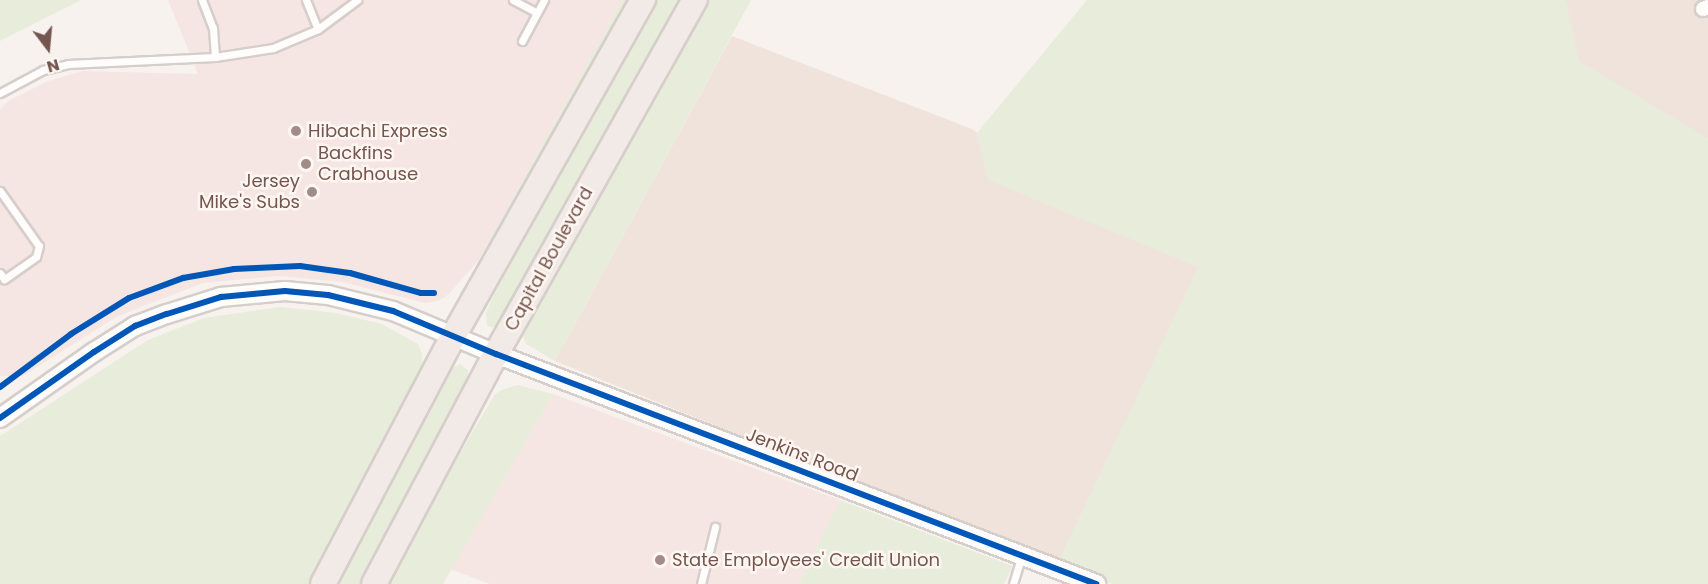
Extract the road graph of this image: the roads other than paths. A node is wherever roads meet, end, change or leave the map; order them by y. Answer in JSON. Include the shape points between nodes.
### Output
{"nodes":[{"id":1,"x":202,"y":0,"type":"edge"},
{"id":2,"x":306,"y":0,"type":"edge"},
{"id":3,"x":357,"y":0,"type":"edge"},
{"id":4,"x":513,"y":0,"type":"edge"},
{"id":5,"x":544,"y":0,"type":"edge"},
{"id":6,"x":643,"y":0,"type":"edge"},
{"id":7,"x":695,"y":0,"type":"edge"},
{"id":8,"x":537,"y":13,"type":"junction"},
{"id":9,"x":318,"y":29,"type":"junction"},
{"id":10,"x":522,"y":41,"type":"dead end"},
{"id":11,"x":215,"y":57,"type":"junction"},
{"id":12,"x":0,"y":93,"type":"edge"},
{"id":13,"x":0,"y":191,"type":"edge"},
{"id":14,"x":0,"y":273,"type":"edge"},
{"id":15,"x":454,"y":335,"type":"junction"},
{"id":16,"x":496,"y":354,"type":"junction"},
{"id":17,"x":0,"y":418,"type":"edge"},
{"id":18,"x":715,"y":527,"type":"dead end"},
{"id":19,"x":1022,"y":556,"type":"junction"},
{"id":20,"x":323,"y":584,"type":"edge"},
{"id":21,"x":374,"y":584,"type":"edge"},
{"id":22,"x":700,"y":584,"type":"edge"},
{"id":23,"x":1013,"y":584,"type":"edge"},
{"id":24,"x":1096,"y":584,"type":"edge"}],
"edges":[{"from":1,"to":11,"type":"lane","via":[[213,28]]},
{"from":2,"to":9,"type":"lane"},
{"from":3,"to":9,"type":"lane"},
{"from":4,"to":8,"type":"lane"},
{"from":5,"to":8,"type":"lane"},
{"from":6,"to":15,"type":"highway"},
{"from":7,"to":16,"type":"highway","name":"Capital Boulevard"},
{"from":8,"to":10,"type":"lane"},
{"from":9,"to":11,"type":"lane","via":[[273,48]]},
{"from":11,"to":12,"type":"lane","via":[[68,64],[43,70]]},
{"from":13,"to":14,"type":"lane","via":[[39,246],[36,256],[4,279]]},
{"from":15,"to":16,"type":"street","name":"Jenkins Road"},
{"from":15,"to":17,"type":"street","name":"Jenkins Road","via":[[393,311],[328,295],[285,291],[221,297],[135,326]]},
{"from":15,"to":20,"type":"highway"},
{"from":16,"to":19,"type":"street","name":"Jenkins Road"},
{"from":16,"to":21,"type":"highway","name":"Capital Boulevard"},
{"from":18,"to":22,"type":"lane"},
{"from":19,"to":23,"type":"lane"},
{"from":19,"to":24,"type":"street","name":"Jenkins Road"}]}
